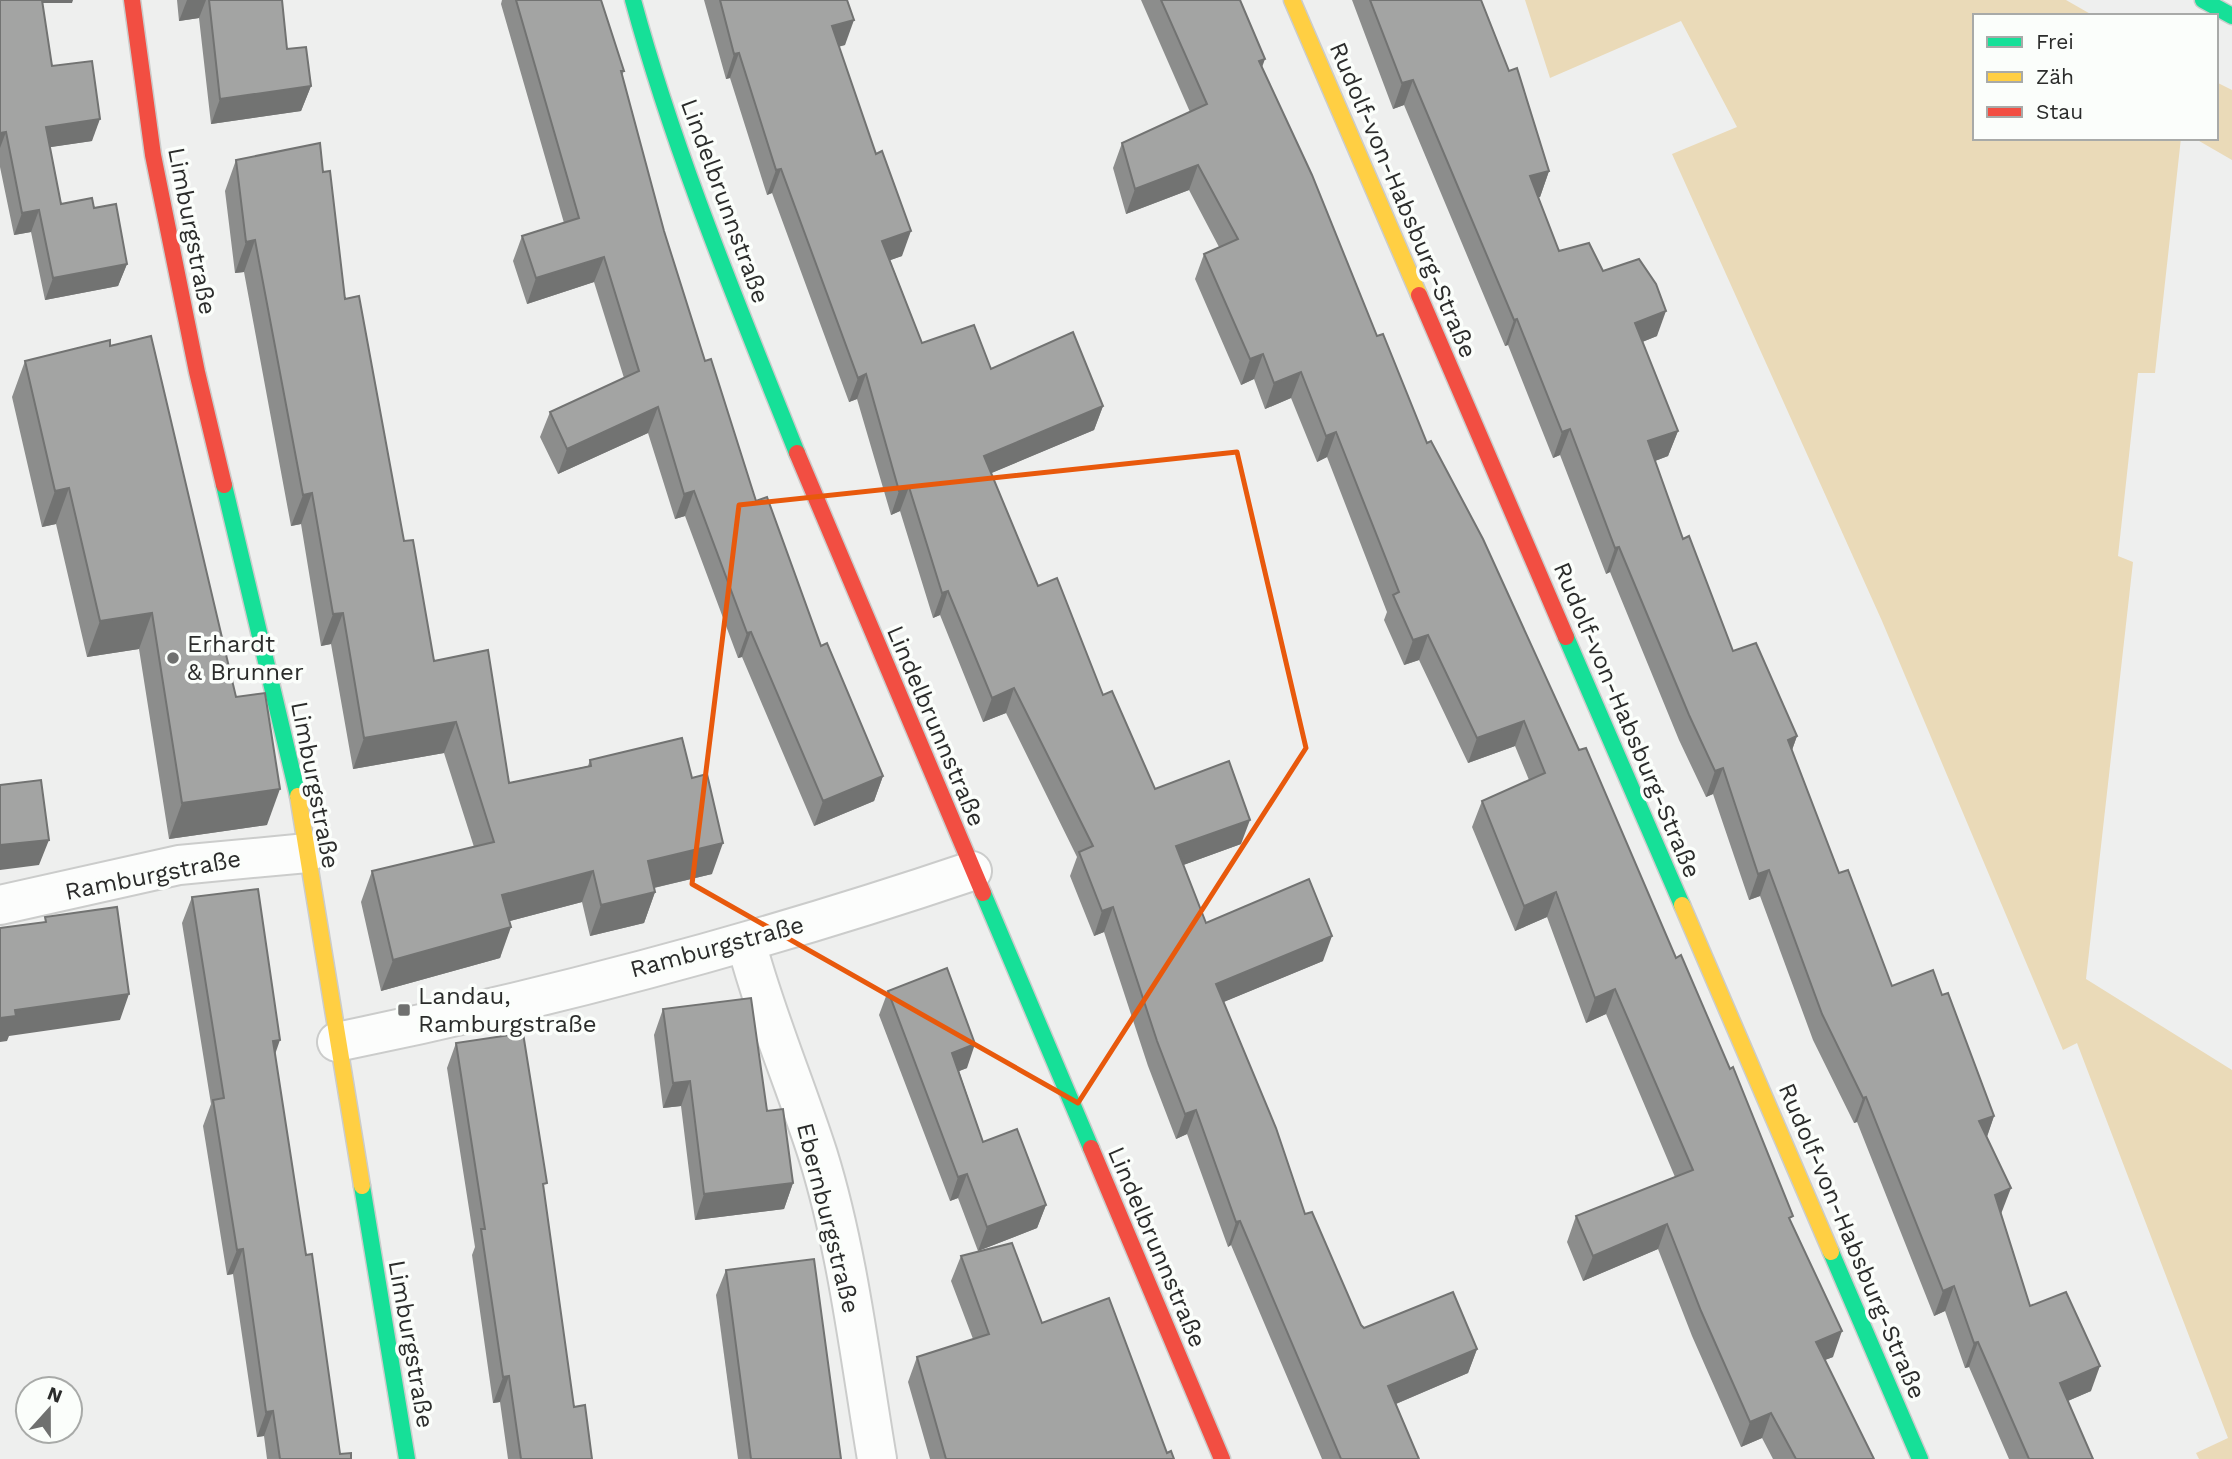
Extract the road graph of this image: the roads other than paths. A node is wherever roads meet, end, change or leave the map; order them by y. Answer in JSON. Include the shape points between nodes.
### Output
{"nodes":[{"id":1,"x":132,"y":0,"type":"edge"},
{"id":2,"x":633,"y":0,"type":"edge"},
{"id":3,"x":1292,"y":0,"type":"edge"},
{"id":4,"x":2203,"y":0,"type":"edge"},
{"id":5,"x":2232,"y":16,"type":"edge"},
{"id":6,"x":307,"y":853,"type":"junction"},
{"id":7,"x":972,"y":871,"type":"junction"},
{"id":8,"x":0,"y":905,"type":"edge"},
{"id":9,"x":746,"y":942,"type":"junction"},
{"id":10,"x":337,"y":1041,"type":"junction"},
{"id":11,"x":407,"y":1459,"type":"edge"},
{"id":12,"x":877,"y":1459,"type":"edge"},
{"id":13,"x":1222,"y":1459,"type":"edge"},
{"id":14,"x":1920,"y":1459,"type":"edge"}],
"edges":[{"from":1,"to":6,"type":"street","name":"Limburgstraße","via":[[170,242],[299,800]]},
{"from":2,"to":7,"type":"street","name":"Lindelbrunnstraße","via":[[649,59],[737,303]]},
{"from":3,"to":14,"type":"street","name":"Rudolf-von-Habsburg-Straße"},
{"from":4,"to":5,"type":"street"},
{"from":6,"to":8,"type":"street","name":"Ramburgstraße","via":[[179,865]]},
{"from":6,"to":10,"type":"street","name":"Limburgstraße"},
{"from":7,"to":9,"type":"street","name":"Ramburgstraße"},
{"from":7,"to":13,"type":"street","name":"Lindelbrunnstraße"},
{"from":9,"to":10,"type":"street","name":"Ramburgstraße"},
{"from":9,"to":12,"type":"street","name":"Ebernburgstraße","via":[[818,1156],[850,1302]]},
{"from":10,"to":11,"type":"street","name":"Limburgstraße"}]}
